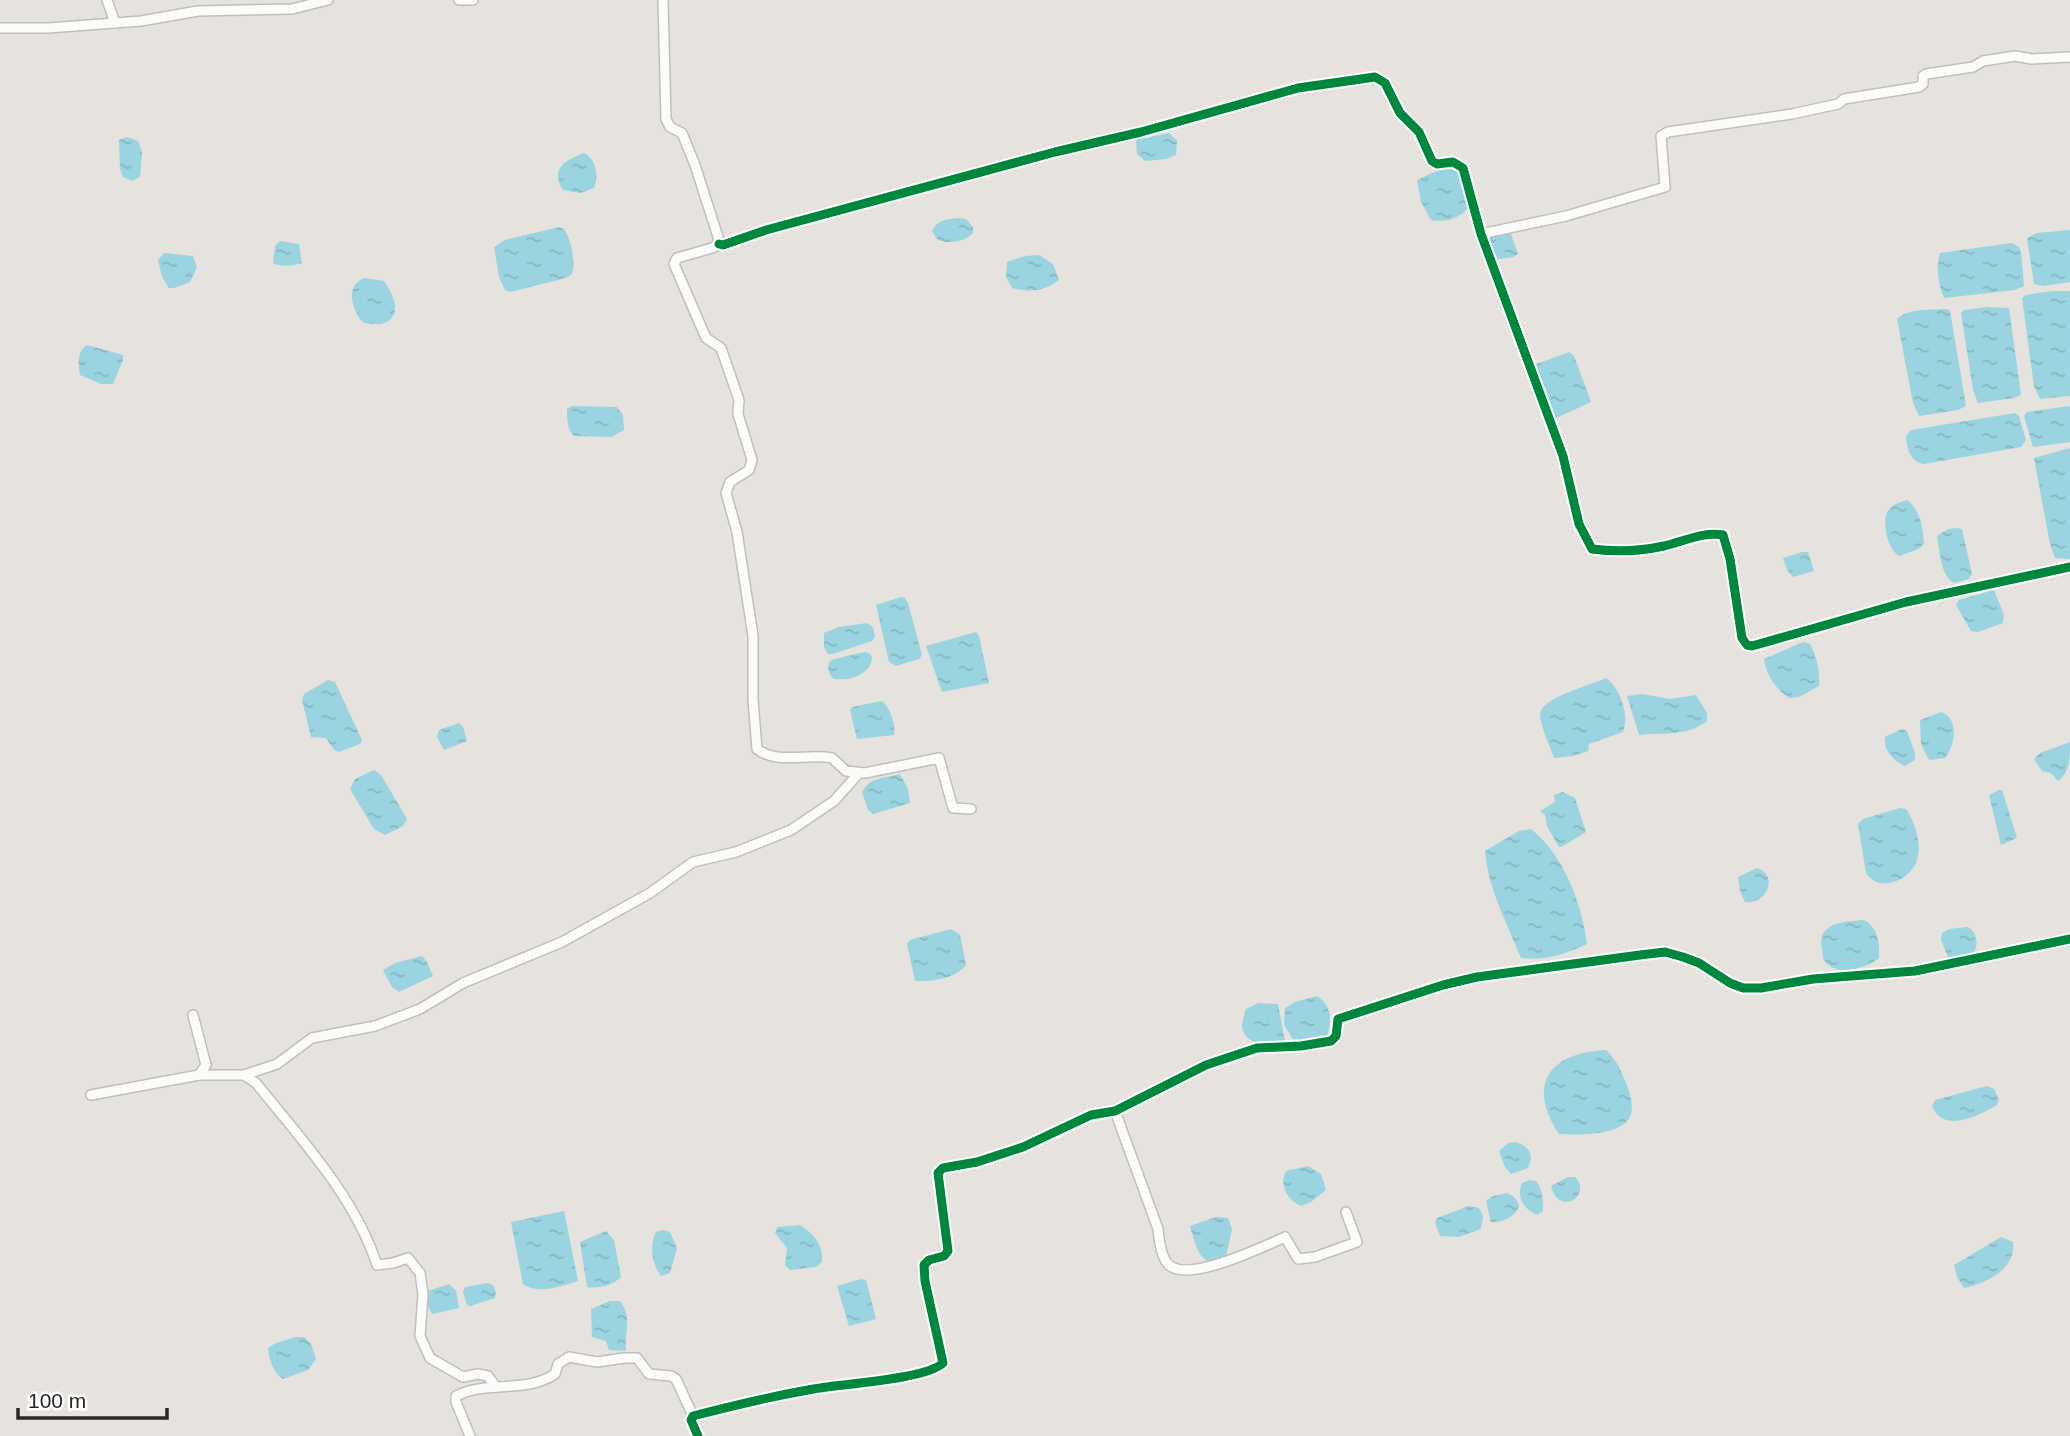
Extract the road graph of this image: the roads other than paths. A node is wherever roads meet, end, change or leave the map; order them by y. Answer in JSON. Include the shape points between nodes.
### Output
{"nodes":[{"id":1,"x":107,"y":0,"type":"edge"},
{"id":2,"x":328,"y":0,"type":"edge"},
{"id":3,"x":459,"y":0,"type":"edge"},
{"id":4,"x":473,"y":0,"type":"edge"},
{"id":5,"x":663,"y":0,"type":"edge"},
{"id":6,"x":115,"y":23,"type":"junction"},
{"id":7,"x":0,"y":27,"type":"edge"},
{"id":8,"x":2070,"y":57,"type":"edge"},
{"id":9,"x":1481,"y":234,"type":"junction"},
{"id":10,"x":719,"y":244,"type":"junction"},
{"id":11,"x":2070,"y":567,"type":"edge"},
{"id":12,"x":859,"y":773,"type":"junction"},
{"id":13,"x":971,"y":809,"type":"dead end"},
{"id":14,"x":2070,"y":939,"type":"edge"},
{"id":15,"x":193,"y":1015,"type":"dead end"},
{"id":16,"x":199,"y":1075,"type":"junction"},
{"id":17,"x":244,"y":1075,"type":"junction"},
{"id":18,"x":92,"y":1095,"type":"dead end"},
{"id":19,"x":1115,"y":1111,"type":"junction"},
{"id":20,"x":1346,"y":1212,"type":"dead end"},
{"id":21,"x":496,"y":1387,"type":"junction"},
{"id":22,"x":693,"y":1416,"type":"junction"},
{"id":23,"x":470,"y":1436,"type":"edge"},
{"id":24,"x":698,"y":1436,"type":"edge"}],
"edges":[{"from":1,"to":6,"type":"street"},
{"from":2,"to":6,"type":"street","via":[[292,9],[198,10]]},
{"from":3,"to":4,"type":"street"},
{"from":5,"to":10,"type":"street","via":[[666,119],[682,133]]},
{"from":6,"to":7,"type":"street"},
{"from":8,"to":9,"type":"street","via":[[2032,60],[2015,56],[1983,61],[1973,67],[1926,74],[1919,87],[1844,99],[1792,114],[1668,132],[1661,136],[1665,187],[1566,216]]},
{"from":9,"to":10,"type":"street","via":[[1463,168],[1453,162],[1432,161],[1419,132],[1400,113],[1385,83],[1375,77],[1298,88]]},
{"from":9,"to":11,"type":"street","via":[[1563,456],[1587,544],[1592,549],[1618,550],[1723,536],[1747,645],[1906,602]]},
{"from":10,"to":12,"type":"street","via":[[677,258],[674,264],[706,338],[721,348],[752,460],[749,470],[730,482],[726,494],[737,532],[753,636],[756,745],[775,757],[832,758],[846,771]]},
{"from":12,"to":13,"type":"street","via":[[939,758],[953,808]]},
{"from":12,"to":17,"type":"street","via":[[834,801],[791,830],[736,852],[693,862],[562,942],[463,983],[420,1009],[375,1026],[312,1038],[277,1064]]},
{"from":14,"to":19,"type":"street","via":[[1915,971],[1761,988],[1744,988],[1699,963],[1665,952],[1476,977],[1338,1019],[1331,1041],[1257,1048],[1206,1065]]},
{"from":15,"to":16,"type":"street","via":[[205,1065]]},
{"from":16,"to":17,"type":"street"},
{"from":16,"to":18,"type":"street"},
{"from":17,"to":21,"type":"street","via":[[256,1083],[350,1207],[377,1265],[408,1258],[420,1273],[420,1336],[430,1358],[463,1377],[488,1376]]},
{"from":19,"to":20,"type":"street","via":[[1167,1264],[1179,1271],[1205,1268],[1285,1237],[1298,1259],[1315,1257],[1357,1241]]},
{"from":19,"to":22,"type":"street","via":[[1091,1115],[1023,1147],[938,1172],[948,1251],[924,1265],[943,1363],[937,1368],[905,1377],[811,1389]]},
{"from":21,"to":22,"type":"street","via":[[537,1384],[555,1374],[569,1357],[597,1362],[637,1358],[649,1374],[676,1379]]},
{"from":21,"to":23,"type":"street","via":[[456,1396]]},
{"from":22,"to":24,"type":"street"}]}
